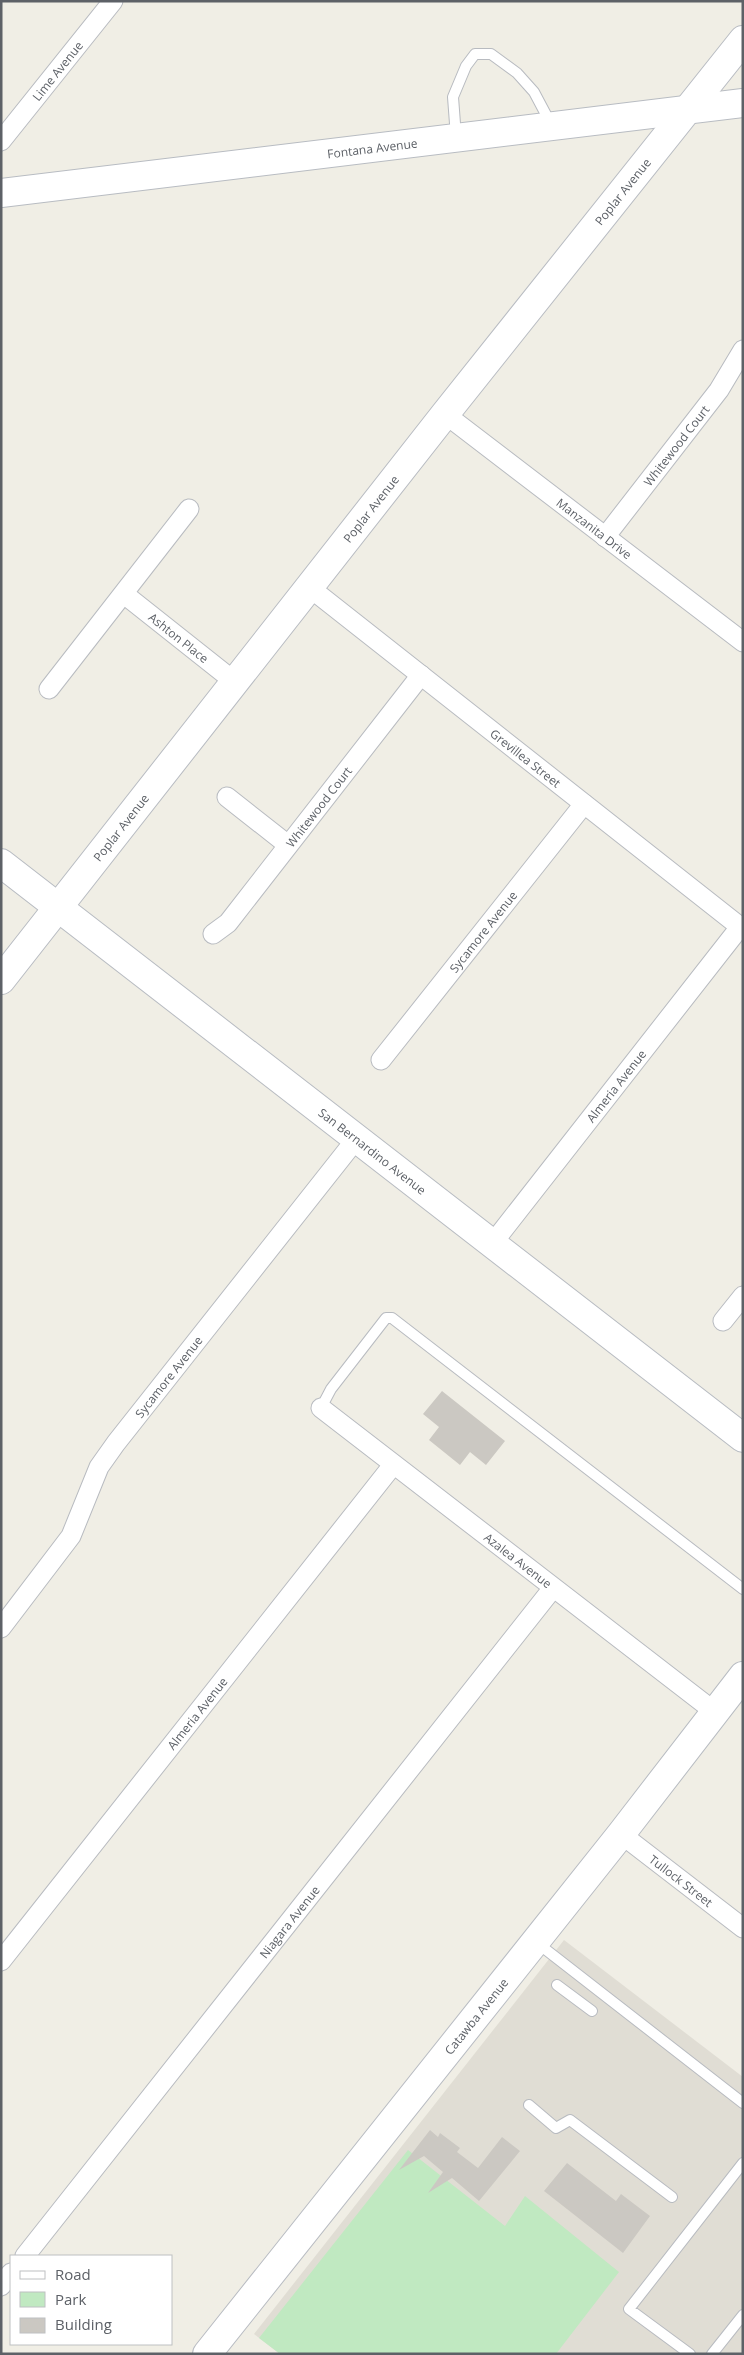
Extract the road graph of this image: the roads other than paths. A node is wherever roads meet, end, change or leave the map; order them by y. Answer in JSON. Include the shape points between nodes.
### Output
{"nodes":[{"id":1,"x":113,"y":1,"type":"edge"},
{"id":2,"x":743,"y":40,"type":"edge"},
{"id":3,"x":743,"y":103,"type":"edge"},
{"id":4,"x":687,"y":110,"type":"junction"},
{"id":5,"x":552,"y":127,"type":"junction"},
{"id":6,"x":456,"y":139,"type":"junction"},
{"id":7,"x":1,"y":141,"type":"edge"},
{"id":8,"x":1,"y":193,"type":"edge"},
{"id":9,"x":743,"y":350,"type":"edge"},
{"id":10,"x":445,"y":414,"type":"junction"},
{"id":11,"x":189,"y":509,"type":"dead end"},
{"id":12,"x":605,"y":537,"type":"junction"},
{"id":13,"x":309,"y":587,"type":"junction"},
{"id":14,"x":124,"y":594,"type":"junction"},
{"id":15,"x":743,"y":642,"type":"edge"},
{"id":16,"x":421,"y":675,"type":"junction"},
{"id":17,"x":235,"y":682,"type":"junction"},
{"id":18,"x":49,"y":689,"type":"dead end"},
{"id":19,"x":228,"y":797,"type":"dead end"},
{"id":20,"x":584,"y":804,"type":"junction"},
{"id":21,"x":288,"y":845,"type":"junction"},
{"id":22,"x":1,"y":863,"type":"edge"},
{"id":23,"x":58,"y":907,"type":"junction"},
{"id":24,"x":742,"y":928,"type":"edge"},
{"id":25,"x":214,"y":934,"type":"dead end"},
{"id":26,"x":1,"y":980,"type":"edge"},
{"id":27,"x":381,"y":1060,"type":"dead end"},
{"id":28,"x":357,"y":1138,"type":"junction"},
{"id":29,"x":492,"y":1244,"type":"junction"},
{"id":30,"x":743,"y":1296,"type":"edge"},
{"id":31,"x":723,"y":1321,"type":"dead end"},
{"id":32,"x":322,"y":1408,"type":"joint"},
{"id":33,"x":743,"y":1438,"type":"edge"},
{"id":34,"x":393,"y":1465,"type":"junction"},
{"id":35,"x":553,"y":1588,"type":"junction"},
{"id":36,"x":743,"y":1589,"type":"edge"},
{"id":37,"x":1,"y":1628,"type":"edge"},
{"id":38,"x":743,"y":1676,"type":"edge"},
{"id":39,"x":715,"y":1712,"type":"junction"},
{"id":40,"x":621,"y":1834,"type":"junction"},
{"id":41,"x":743,"y":1928,"type":"edge"},
{"id":42,"x":535,"y":1942,"type":"junction"},
{"id":43,"x":1,"y":1961,"type":"edge"},
{"id":44,"x":557,"y":1985,"type":"dead end"},
{"id":45,"x":592,"y":2011,"type":"dead end"},
{"id":46,"x":743,"y":2103,"type":"edge"},
{"id":47,"x":529,"y":2105,"type":"dead end"},
{"id":48,"x":743,"y":2163,"type":"edge"},
{"id":49,"x":672,"y":2197,"type":"dead end"},
{"id":50,"x":26,"y":2255,"type":"edge"},
{"id":51,"x":10,"y":2274,"type":"edge"},
{"id":52,"x":1,"y":2286,"type":"edge"},
{"id":53,"x":743,"y":2315,"type":"edge"},
{"id":54,"x":207,"y":2354,"type":"edge"},
{"id":55,"x":690,"y":2354,"type":"edge"},
{"id":56,"x":712,"y":2354,"type":"edge"}],
"edges":[{"from":1,"to":7,"type":"street","name":"Lime Avenue"},
{"from":2,"to":4,"type":"street","name":"Poplar Avenue"},
{"from":3,"to":4,"type":"street","name":"Fontana Avenue"},
{"from":4,"to":5,"type":"street","name":"Fontana Avenue"},
{"from":4,"to":10,"type":"street","name":"Poplar Avenue"},
{"from":5,"to":6,"type":"street","name":"Fontana Avenue"},
{"from":5,"to":6,"type":"lane","via":[[534,92],[517,73],[491,54],[476,54],[466,66],[453,97]]},
{"from":6,"to":8,"type":"street","name":"Fontana Avenue"},
{"from":9,"to":12,"type":"street","name":"Whitewood Court","via":[[718,390]]},
{"from":10,"to":12,"type":"street","name":"Manzanita Drive"},
{"from":10,"to":13,"type":"street","name":"Poplar Avenue"},
{"from":11,"to":14,"type":"street"},
{"from":12,"to":15,"type":"street","name":"Manzanita Drive"},
{"from":13,"to":16,"type":"street","name":"Grevillea Street"},
{"from":13,"to":17,"type":"street","name":"Poplar Avenue"},
{"from":14,"to":17,"type":"street","name":"Ashton Place"},
{"from":14,"to":18,"type":"street"},
{"from":16,"to":20,"type":"street","name":"Grevillea Street"},
{"from":16,"to":21,"type":"street","name":"Whitewood Court"},
{"from":17,"to":23,"type":"street","name":"Poplar Avenue"},
{"from":19,"to":21,"type":"street"},
{"from":20,"to":24,"type":"street","name":"Grevillea Street"},
{"from":20,"to":27,"type":"street","name":"Sycamore Avenue"},
{"from":21,"to":25,"type":"street","name":"Whitewood Court","via":[[228,923]]},
{"from":22,"to":23,"type":"street","name":"San Bernardino Avenue"},
{"from":23,"to":26,"type":"street","name":"Poplar Avenue"},
{"from":23,"to":28,"type":"street","name":"San Bernardino Avenue"},
{"from":24,"to":29,"type":"street","name":"Almeria Avenue"},
{"from":28,"to":29,"type":"street","name":"San Bernardino Avenue"},
{"from":28,"to":37,"type":"street","name":"Sycamore Avenue","via":[[116,1443],[100,1467],[71,1536]]},
{"from":29,"to":33,"type":"street","name":"San Bernardino Avenue"},
{"from":30,"to":31,"type":"street"},
{"from":32,"to":34,"type":"street","name":"Azalea Avenue"},
{"from":32,"to":36,"type":"lane","via":[[331,1388],[386,1318],[392,1318]]},
{"from":34,"to":35,"type":"street","name":"Azalea Avenue"},
{"from":34,"to":43,"type":"street","name":"Almeria Avenue"},
{"from":35,"to":39,"type":"street","name":"Azalea Avenue"},
{"from":35,"to":50,"type":"street","name":"Niagara Avenue"},
{"from":38,"to":39,"type":"street","name":"Catawba Avenue"},
{"from":39,"to":40,"type":"street","name":"Catawba Avenue"},
{"from":40,"to":41,"type":"street","name":"Tullock Street"},
{"from":40,"to":42,"type":"street","name":"Catawba Avenue"},
{"from":42,"to":46,"type":"lane"},
{"from":42,"to":54,"type":"street","name":"Catawba Avenue"},
{"from":44,"to":45,"type":"lane"},
{"from":47,"to":49,"type":"lane","via":[[556,2128],[570,2120]]},
{"from":48,"to":55,"type":"lane","via":[[629,2309]]},
{"from":51,"to":52,"type":"street"},
{"from":53,"to":56,"type":"lane"}]}
